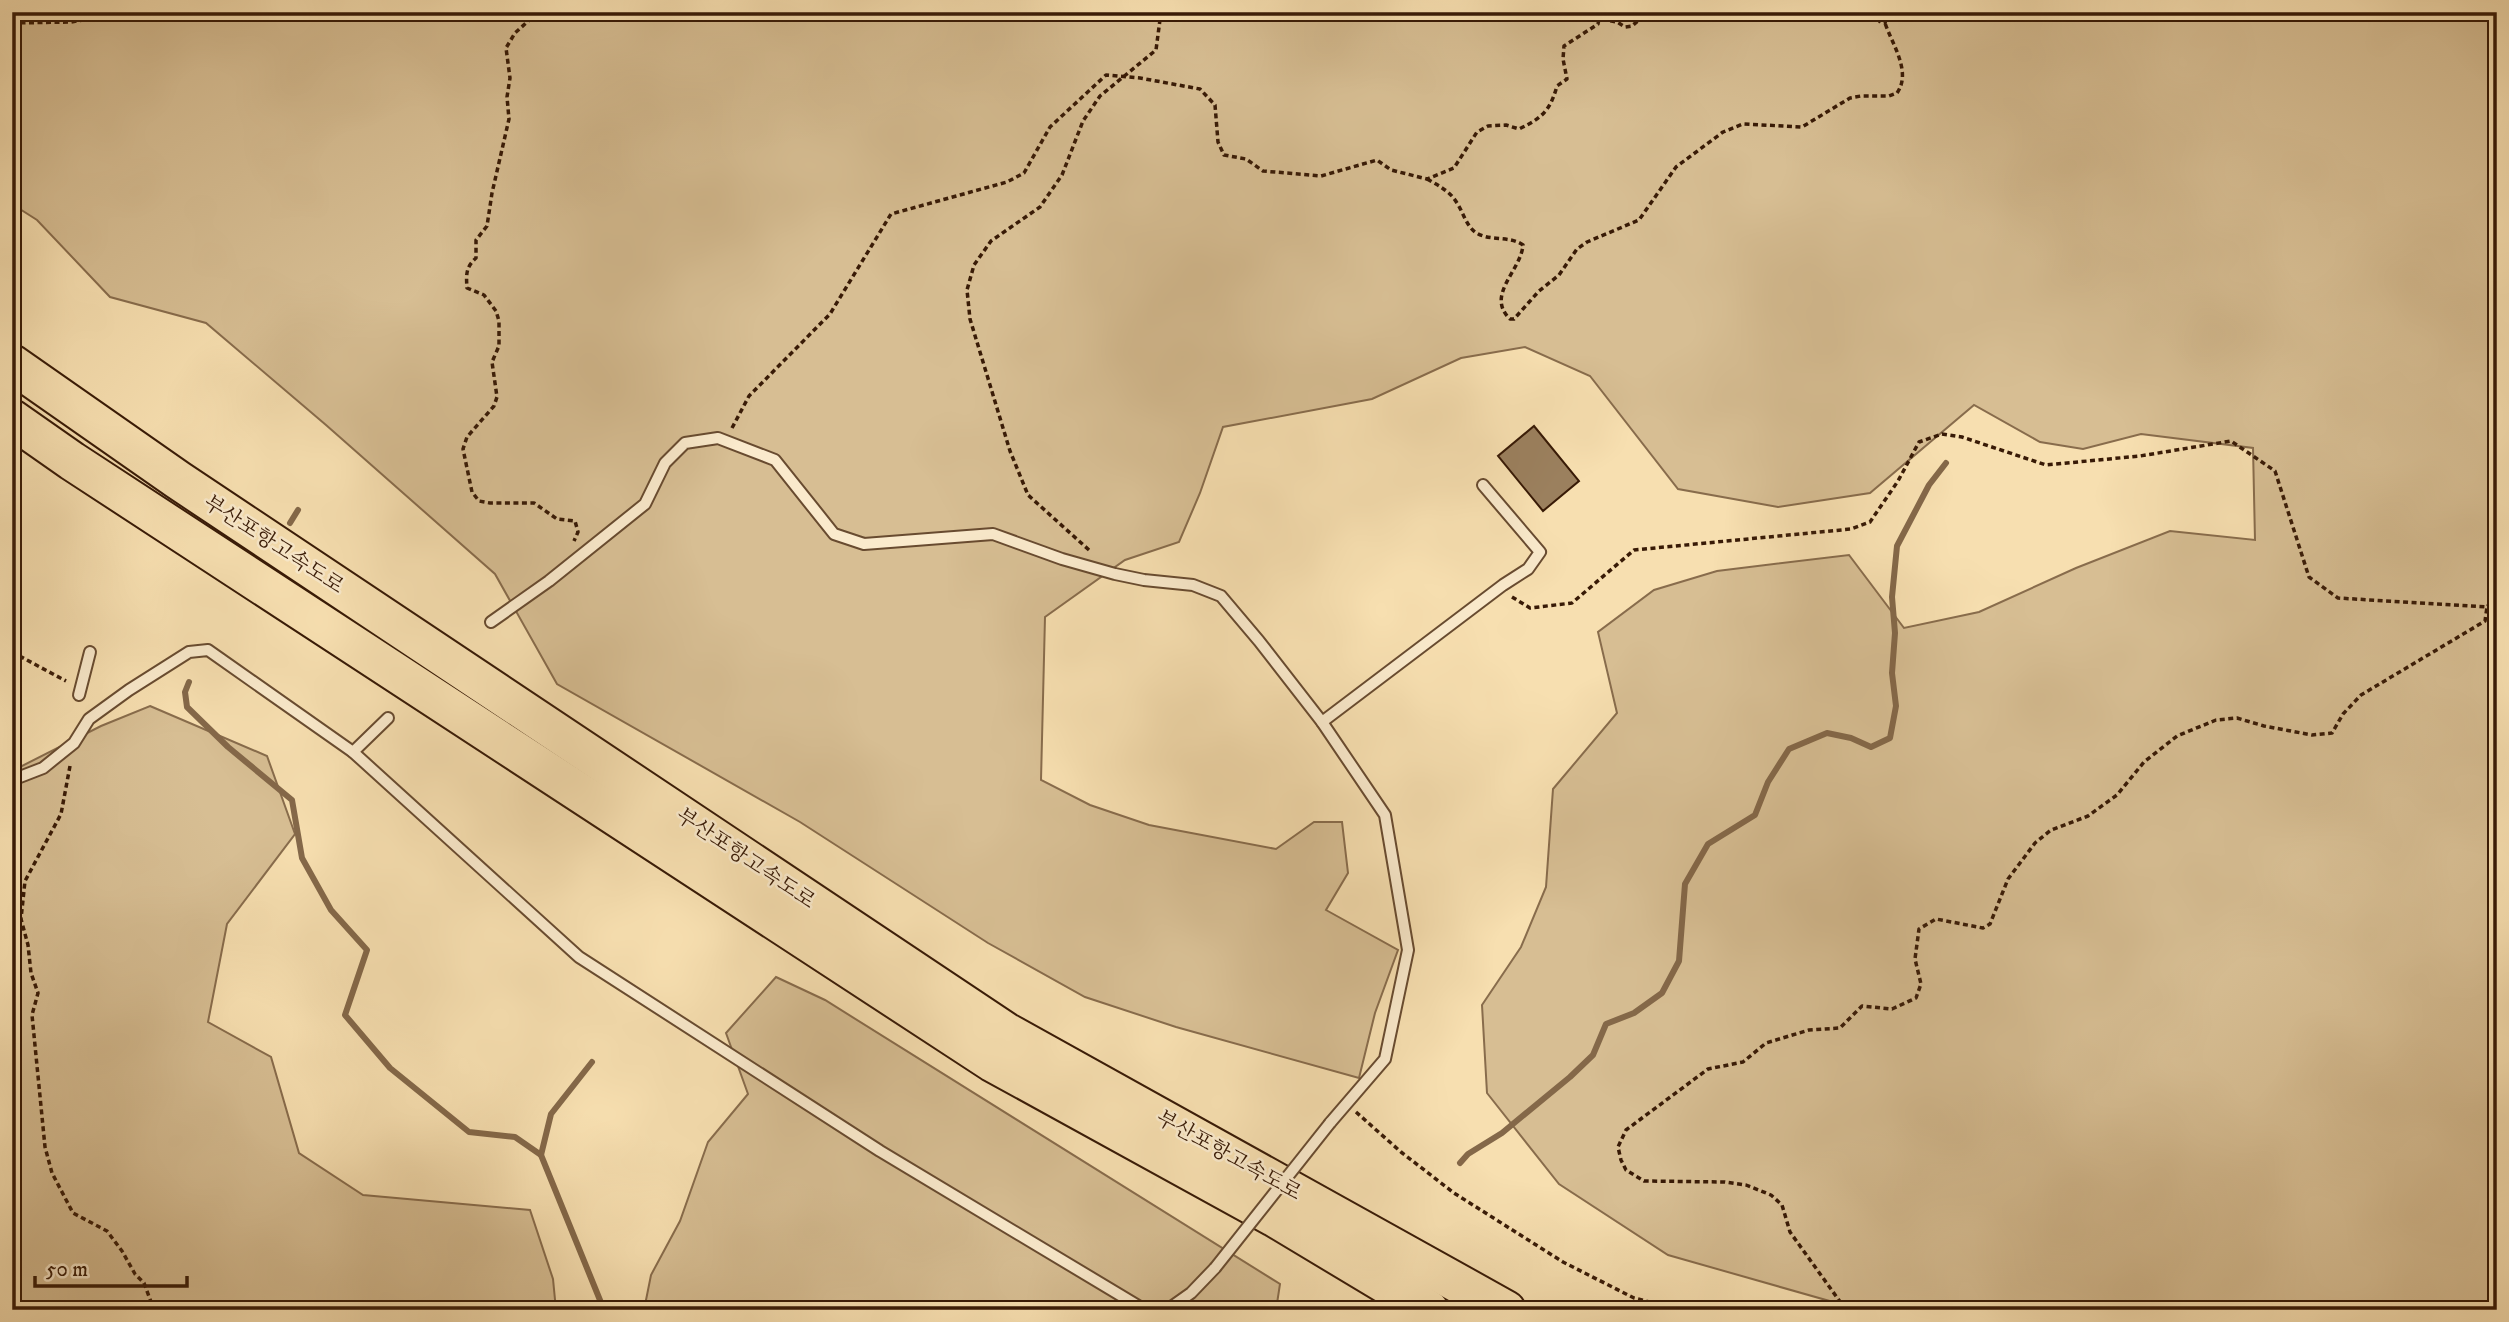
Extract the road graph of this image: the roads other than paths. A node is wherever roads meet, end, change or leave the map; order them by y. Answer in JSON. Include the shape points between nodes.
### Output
{"nodes":[{"id":1,"x":12,"y":364,"type":"edge"},
{"id":2,"x":12,"y":419,"type":"edge"},
{"id":3,"x":1483,"y":485,"type":"dead end"},
{"id":4,"x":491,"y":622,"type":"dead end"},
{"id":5,"x":90,"y":652,"type":"dead end"},
{"id":6,"x":79,"y":695,"type":"road end"},
{"id":7,"x":388,"y":718,"type":"dead end"},
{"id":8,"x":1322,"y":722,"type":"junction"},
{"id":9,"x":353,"y":751,"type":"junction"},
{"id":10,"x":12,"y":780,"type":"edge"},
{"id":11,"x":1145,"y":1310,"type":"edge"},
{"id":12,"x":1167,"y":1310,"type":"edge"},
{"id":13,"x":1429,"y":1310,"type":"edge"},
{"id":14,"x":1506,"y":1310,"type":"edge"}],
"edges":[{"from":1,"to":14,"type":"highway","name":"부산포항고속도로","via":[[178,480],[1006,1032]]},
{"from":2,"to":13,"type":"highway","name":"부산포항고속도로","via":[[992,1062],[1274,1217]]},
{"from":3,"to":8,"type":"lane","via":[[1540,552],[1528,569]]},
{"from":4,"to":8,"type":"lane","via":[[645,504],[665,463],[685,443],[718,438],[775,460],[834,534],[864,544],[993,534],[1115,574],[1193,585],[1221,596]]},
{"from":5,"to":6,"type":"lane"},
{"from":7,"to":9,"type":"lane"},
{"from":8,"to":12,"type":"lane","bridge":true,"via":[[1385,815],[1408,950],[1385,1059],[1215,1268]]},
{"from":9,"to":10,"type":"lane","via":[[208,650],[189,652],[129,690],[89,719],[75,743],[43,768]]},
{"from":9,"to":11,"type":"lane","via":[[579,957],[880,1151]]}]}
